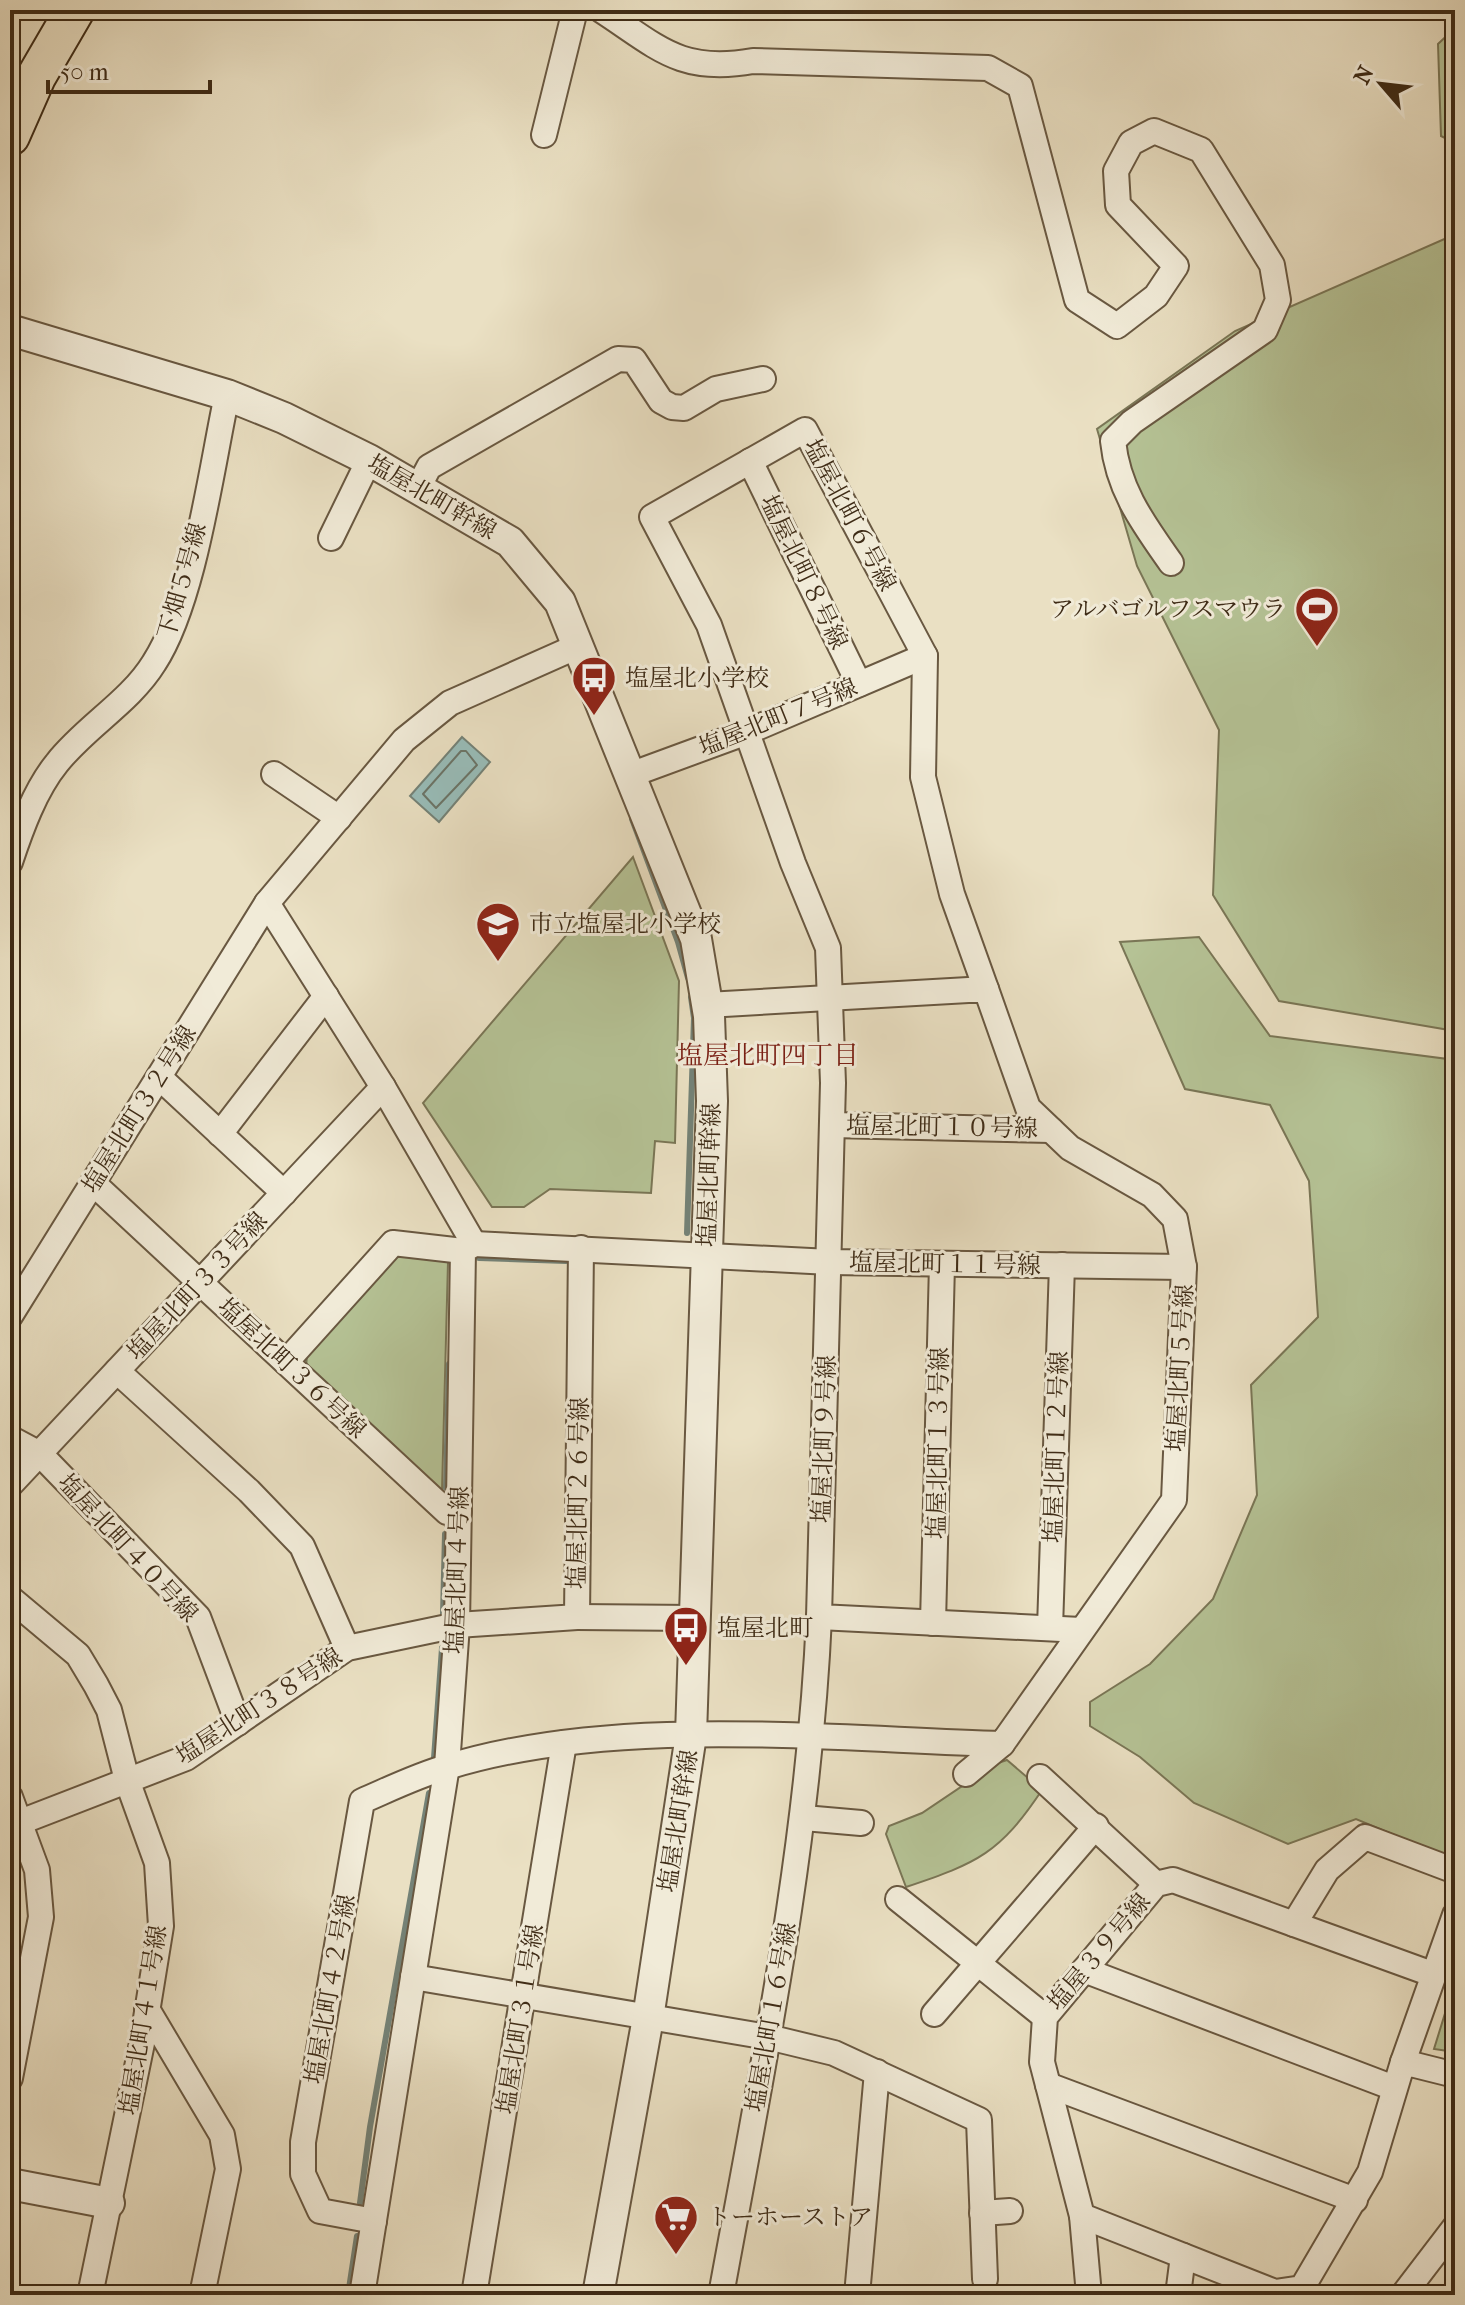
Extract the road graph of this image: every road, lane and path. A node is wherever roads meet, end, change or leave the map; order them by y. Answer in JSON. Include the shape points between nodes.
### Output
{"nodes":[{"id":1,"x":75,"y":10,"type":"edge"},
{"id":2,"x":575,"y":10,"type":"edge"},
{"id":3,"x":601,"y":10,"type":"edge"},
{"id":4,"x":544,"y":135,"type":"dead end"},
{"id":5,"x":10,"y":136,"type":"edge"},
{"id":6,"x":10,"y":330,"type":"edge"},
{"id":7,"x":763,"y":379,"type":"dead end"},
{"id":8,"x":227,"y":395,"type":"junction"},
{"id":9,"x":369,"y":460,"type":"junction"},
{"id":10,"x":750,"y":461,"type":"junction"},
{"id":11,"x":418,"y":488,"type":"junction"},
{"id":12,"x":331,"y":538,"type":"dead end"},
{"id":13,"x":1171,"y":563,"type":"dead end"},
{"id":14,"x":578,"y":646,"type":"junction"},
{"id":15,"x":925,"y":656,"type":"junction"},
{"id":16,"x":859,"y":684,"type":"junction"},
{"id":17,"x":747,"y":732,"type":"junction"},
{"id":18,"x":274,"y":774,"type":"dead end"},
{"id":19,"x":630,"y":775,"type":"junction"},
{"id":20,"x":339,"y":818,"type":"junction"},
{"id":21,"x":10,"y":862,"type":"edge"},
{"id":22,"x":267,"y":903,"type":"junction"},
{"id":23,"x":986,"y":989,"type":"junction"},
{"id":24,"x":326,"y":996,"type":"junction"},
{"id":25,"x":832,"y":999,"type":"junction"},
{"id":26,"x":707,"y":1005,"type":"junction"},
{"id":27,"x":159,"y":1077,"type":"junction"},
{"id":28,"x":383,"y":1087,"type":"junction"},
{"id":29,"x":832,"y":1125,"type":"junction"},
{"id":30,"x":1051,"y":1130,"type":"junction"},
{"id":31,"x":220,"y":1134,"type":"junction"},
{"id":32,"x":93,"y":1183,"type":"junction"},
{"id":33,"x":284,"y":1193,"type":"junction"},
{"id":34,"x":469,"y":1248,"type":"junction"},
{"id":35,"x":581,"y":1248,"type":"junction"},
{"id":36,"x":707,"y":1254,"type":"junction"},
{"id":37,"x":830,"y":1262,"type":"junction"},
{"id":38,"x":942,"y":1264,"type":"junction"},
{"id":39,"x":1062,"y":1265,"type":"junction"},
{"id":40,"x":1184,"y":1267,"type":"junction"},
{"id":41,"x":200,"y":1282,"type":"junction"},
{"id":42,"x":10,"y":1316,"type":"edge"},
{"id":43,"x":286,"y":1362,"type":"junction"},
{"id":44,"x":117,"y":1371,"type":"junction"},
{"id":45,"x":10,"y":1438,"type":"edge"},
{"id":46,"x":40,"y":1454,"type":"junction"},
{"id":47,"x":10,"y":1485,"type":"edge"},
{"id":48,"x":459,"y":1511,"type":"junction"},
{"id":49,"x":10,"y":1598,"type":"edge"},
{"id":50,"x":577,"y":1617,"type":"junction"},
{"id":51,"x":819,"y":1617,"type":"junction"},
{"id":52,"x":695,"y":1618,"type":"junction"},
{"id":53,"x":933,"y":1623,"type":"junction"},
{"id":54,"x":457,"y":1625,"type":"junction"},
{"id":55,"x":1050,"y":1628,"type":"junction"},
{"id":56,"x":1081,"y":1630,"type":"junction"},
{"id":57,"x":347,"y":1648,"type":"junction"},
{"id":58,"x":238,"y":1723,"type":"junction"},
{"id":59,"x":691,"y":1735,"type":"junction"},
{"id":60,"x":813,"y":1739,"type":"junction"},
{"id":61,"x":564,"y":1743,"type":"junction"},
{"id":62,"x":1002,"y":1744,"type":"junction"},
{"id":63,"x":447,"y":1766,"type":"junction"},
{"id":64,"x":966,"y":1774,"type":"dead end"},
{"id":65,"x":1040,"y":1777,"type":"dead end"},
{"id":66,"x":127,"y":1780,"type":"junction"},
{"id":67,"x":10,"y":1797,"type":"edge"},
{"id":68,"x":804,"y":1818,"type":"junction"},
{"id":69,"x":861,"y":1823,"type":"dead end"},
{"id":70,"x":15,"y":1824,"type":"edge"},
{"id":71,"x":1096,"y":1826,"type":"junction"},
{"id":72,"x":1455,"y":1871,"type":"edge"},
{"id":73,"x":1156,"y":1884,"type":"junction"},
{"id":74,"x":898,"y":1899,"type":"dead end"},
{"id":75,"x":1455,"y":1915,"type":"edge"},
{"id":76,"x":1294,"y":1924,"type":"junction"},
{"id":77,"x":978,"y":1963,"type":"junction"},
{"id":78,"x":1084,"y":1970,"type":"junction"},
{"id":79,"x":1432,"y":1974,"type":"junction"},
{"id":80,"x":413,"y":1977,"type":"junction"},
{"id":81,"x":524,"y":1996,"type":"junction"},
{"id":82,"x":147,"y":2009,"type":"junction"},
{"id":83,"x":934,"y":2014,"type":"dead end"},
{"id":84,"x":1045,"y":2017,"type":"junction"},
{"id":85,"x":648,"y":2018,"type":"junction"},
{"id":86,"x":768,"y":2037,"type":"junction"},
{"id":87,"x":1403,"y":2062,"type":"junction"},
{"id":88,"x":877,"y":2072,"type":"junction"},
{"id":89,"x":1455,"y":2075,"type":"edge"},
{"id":90,"x":10,"y":2078,"type":"edge"},
{"id":91,"x":1048,"y":2085,"type":"junction"},
{"id":92,"x":1394,"y":2088,"type":"junction"},
{"id":93,"x":10,"y":2184,"type":"edge"},
{"id":94,"x":1355,"y":2200,"type":"junction"},
{"id":95,"x":109,"y":2203,"type":"junction"},
{"id":96,"x":1010,"y":2211,"type":"dead end"},
{"id":97,"x":982,"y":2213,"type":"junction"},
{"id":98,"x":1082,"y":2216,"type":"junction"},
{"id":99,"x":374,"y":2221,"type":"junction"},
{"id":100,"x":1455,"y":2227,"type":"edge"},
{"id":101,"x":1183,"y":2256,"type":"junction"},
{"id":102,"x":985,"y":2279,"type":"dead end"},
{"id":103,"x":1275,"y":2294,"type":"edge"},
{"id":104,"x":90,"y":2295,"type":"edge"},
{"id":105,"x":202,"y":2295,"type":"edge"},
{"id":106,"x":362,"y":2295,"type":"edge"},
{"id":107,"x":474,"y":2295,"type":"edge"},
{"id":108,"x":598,"y":2295,"type":"edge"},
{"id":109,"x":721,"y":2295,"type":"edge"},
{"id":110,"x":857,"y":2295,"type":"edge"},
{"id":111,"x":1089,"y":2295,"type":"edge"},
{"id":112,"x":1178,"y":2295,"type":"edge"},
{"id":113,"x":1403,"y":2295,"type":"edge"}],
"edges":[{"from":1,"to":5,"type":"main road"},
{"from":2,"to":4,"type":"street"},
{"from":3,"to":13,"type":"street","via":[[675,60],[719,67],[753,61],[988,68],[1020,86],[1077,300],[1117,326],[1156,296],[1176,266],[1118,205],[1116,171],[1131,143],[1154,131],[1201,150],[1272,265],[1278,300],[1265,330],[1132,422],[1113,441],[1116,470],[1129,502]]},
{"from":6,"to":8,"type":"street","name":"塩屋北町幹線"},
{"from":7,"to":11,"type":"street","via":[[716,389],[684,408],[672,407],[661,401],[634,360],[618,359],[429,467]]},
{"from":8,"to":9,"type":"street","name":"塩屋北町幹線"},
{"from":8,"to":21,"type":"street","name":"下畑５号線","via":[[169,639],[152,667],[56,764]]},
{"from":9,"to":11,"type":"street","name":"塩屋北町幹線"},
{"from":9,"to":12,"type":"street"},
{"from":10,"to":15,"type":"street","name":"塩屋北町６号線","via":[[805,430]]},
{"from":10,"to":16,"type":"street","name":"塩屋北町８号線"},
{"from":10,"to":17,"type":"street","name":"塩屋北町６号線","via":[[652,517],[709,625]]},
{"from":11,"to":14,"type":"street","name":"塩屋北町幹線","via":[[510,542],[560,602]]},
{"from":14,"to":19,"type":"street","name":"塩屋北町幹線"},
{"from":14,"to":20,"type":"street","name":"塩屋北町３２号線","via":[[450,703],[404,740]]},
{"from":15,"to":16,"type":"street","name":"塩屋北町７号線"},
{"from":15,"to":23,"type":"street","name":"塩屋北町６号線","via":[[923,777],[952,894]]},
{"from":16,"to":17,"type":"street","name":"塩屋北町７号線"},
{"from":17,"to":19,"type":"street","name":"塩屋北町７号線"},
{"from":17,"to":25,"type":"street","name":"塩屋北町６号線","via":[[828,948]]},
{"from":18,"to":20,"type":"street"},
{"from":19,"to":26,"type":"street","name":"塩屋北町幹線","via":[[696,939]]},
{"from":20,"to":22,"type":"street","name":"塩屋北町３２号線"},
{"from":22,"to":24,"type":"street"},
{"from":22,"to":27,"type":"street","name":"塩屋北町３２号線"},
{"from":23,"to":25,"type":"street"},
{"from":23,"to":30,"type":"street","name":"塩屋北町５号線","via":[[1028,1108]]},
{"from":24,"to":28,"type":"street"},
{"from":24,"to":31,"type":"street"},
{"from":25,"to":26,"type":"street"},
{"from":25,"to":29,"type":"street","name":"塩屋北町９号線"},
{"from":26,"to":36,"type":"street","name":"塩屋北町幹線","via":[[712,1101]]},
{"from":27,"to":31,"type":"street"},
{"from":27,"to":32,"type":"street","name":"塩屋北町３２号線"},
{"from":28,"to":33,"type":"street","name":"塩屋北町３３号線"},
{"from":28,"to":34,"type":"street"},
{"from":29,"to":30,"type":"street","name":"塩屋北町１０号線"},
{"from":29,"to":37,"type":"street","name":"塩屋北町９号線"},
{"from":30,"to":40,"type":"street","name":"塩屋北町５号線","via":[[1070,1148],[1152,1195],[1175,1219]]},
{"from":31,"to":33,"type":"street"},
{"from":32,"to":41,"type":"street","name":"塩屋北町３６号線"},
{"from":32,"to":42,"type":"street","name":"塩屋北町３２号線"},
{"from":33,"to":41,"type":"street","name":"塩屋北町３３号線"},
{"from":34,"to":35,"type":"street","name":"塩屋北町１１号線"},
{"from":34,"to":43,"type":"street","name":"塩屋北町１１号線","via":[[393,1243]]},
{"from":34,"to":48,"type":"street","name":"塩屋北町４号線"},
{"from":35,"to":36,"type":"street","name":"塩屋北町１１号線"},
{"from":35,"to":50,"type":"street","name":"塩屋北町２６号線"},
{"from":36,"to":37,"type":"street","name":"塩屋北町１１号線"},
{"from":36,"to":52,"type":"street","name":"塩屋北町幹線"},
{"from":37,"to":38,"type":"street","name":"塩屋北町１１号線"},
{"from":37,"to":51,"type":"street","name":"塩屋北町９号線"},
{"from":38,"to":39,"type":"street","name":"塩屋北町１１号線"},
{"from":38,"to":53,"type":"street","name":"塩屋北町１３号線"},
{"from":39,"to":40,"type":"street","name":"塩屋北町１１号線"},
{"from":39,"to":55,"type":"street","name":"塩屋北町１２号線"},
{"from":40,"to":56,"type":"street","name":"塩屋北町５号線","via":[[1174,1500]]},
{"from":41,"to":43,"type":"street","name":"塩屋北町３６号線"},
{"from":41,"to":44,"type":"street","name":"塩屋北町３３号線"},
{"from":43,"to":48,"type":"street","name":"塩屋北町３６号線","via":[[447,1512]]},
{"from":44,"to":46,"type":"street","name":"塩屋北町３３号線"},
{"from":44,"to":57,"type":"street","via":[[302,1546]]},
{"from":45,"to":46,"type":"street","name":"塩屋北町４０号線"},
{"from":46,"to":47,"type":"street","name":"塩屋北町３３号線"},
{"from":46,"to":58,"type":"street","name":"塩屋北町４０号線","via":[[198,1617]]},
{"from":48,"to":54,"type":"street","name":"塩屋北町４号線"},
{"from":49,"to":66,"type":"street","name":"塩屋北町４１号線","via":[[78,1655],[109,1710]]},
{"from":50,"to":52,"type":"street"},
{"from":50,"to":54,"type":"street","name":"塩屋北町２６号線"},
{"from":51,"to":53,"type":"street"},
{"from":51,"to":60,"type":"street","name":"塩屋北町９号線"},
{"from":52,"to":59,"type":"street","name":"塩屋北町幹線"},
{"from":53,"to":55,"type":"street"},
{"from":54,"to":57,"type":"street","name":"塩屋北町３８号線"},
{"from":54,"to":63,"type":"street","name":"塩屋北町４号線"},
{"from":55,"to":56,"type":"street"},
{"from":56,"to":62,"type":"street","name":"塩屋北町５号線"},
{"from":57,"to":58,"type":"street","name":"塩屋北町３８号線"},
{"from":58,"to":66,"type":"street","name":"塩屋北町３８号線","via":[[186,1758]]},
{"from":59,"to":60,"type":"street"},
{"from":59,"to":61,"type":"street"},
{"from":59,"to":85,"type":"street","name":"塩屋北町幹線"},
{"from":60,"to":62,"type":"street"},
{"from":60,"to":68,"type":"street","name":"塩屋北町１６号線"},
{"from":61,"to":63,"type":"street"},
{"from":61,"to":81,"type":"street","name":"塩屋北町３１号線"},
{"from":62,"to":64,"type":"street","name":"塩屋北町５号線"},
{"from":63,"to":80,"type":"street","name":"塩屋北町４号線"},
{"from":63,"to":99,"type":"street","name":"塩屋北町４２号線","via":[[362,1801],[303,2142],[303,2174],[320,2211]]},
{"from":65,"to":71,"type":"street"},
{"from":66,"to":70,"type":"street","name":"塩屋北町３８号線"},
{"from":66,"to":82,"type":"street","name":"塩屋北町４１号線","via":[[157,1863],[161,1926]]},
{"from":67,"to":70,"type":"street"},
{"from":68,"to":69,"type":"street"},
{"from":68,"to":86,"type":"street","name":"塩屋北町１６号線"},
{"from":70,"to":90,"type":"street","via":[[37,1870],[41,1917]]},
{"from":71,"to":73,"type":"street"},
{"from":71,"to":77,"type":"street"},
{"from":72,"to":76,"type":"street","via":[[1365,1837],[1327,1870]]},
{"from":73,"to":76,"type":"street","name":"塩屋３９号線","via":[[1173,1880]]},
{"from":73,"to":78,"type":"street","name":"塩屋３９号線"},
{"from":74,"to":77,"type":"street"},
{"from":75,"to":79,"type":"street"},
{"from":76,"to":79,"type":"street","name":"塩屋３９号線"},
{"from":77,"to":83,"type":"street"},
{"from":77,"to":84,"type":"street"},
{"from":78,"to":84,"type":"street","name":"塩屋３９号線"},
{"from":78,"to":92,"type":"street"},
{"from":79,"to":87,"type":"street"},
{"from":80,"to":81,"type":"street"},
{"from":80,"to":99,"type":"street","name":"塩屋北町４号線"},
{"from":81,"to":85,"type":"street"},
{"from":81,"to":107,"type":"street","name":"塩屋北町３１号線"},
{"from":82,"to":95,"type":"street","name":"塩屋北町４１号線"},
{"from":82,"to":105,"type":"street","via":[[222,2135],[228,2169]]},
{"from":84,"to":91,"type":"street","name":"塩屋３９号線","via":[[1042,2062]]},
{"from":85,"to":86,"type":"street"},
{"from":85,"to":108,"type":"street","name":"塩屋北町幹線"},
{"from":86,"to":88,"type":"street","via":[[834,2053]]},
{"from":86,"to":109,"type":"street","name":"塩屋北町１６号線"},
{"from":87,"to":89,"type":"street"},
{"from":87,"to":92,"type":"street"},
{"from":88,"to":97,"type":"street","via":[[979,2120]]},
{"from":88,"to":110,"type":"street"},
{"from":91,"to":94,"type":"street"},
{"from":91,"to":98,"type":"street","name":"塩屋３９号線"},
{"from":92,"to":94,"type":"street","via":[[1370,2172]]},
{"from":93,"to":95,"type":"street"},
{"from":94,"to":103,"type":"street","via":[[1302,2288]]},
{"from":95,"to":104,"type":"street","name":"塩屋北町４１号線"},
{"from":96,"to":97,"type":"street"},
{"from":97,"to":102,"type":"street"},
{"from":98,"to":101,"type":"street"},
{"from":98,"to":111,"type":"street","name":"塩屋３９号線"},
{"from":99,"to":106,"type":"street","name":"塩屋北町４号線"},
{"from":100,"to":113,"type":"street"},
{"from":101,"to":103,"type":"street"},
{"from":101,"to":112,"type":"street"}]}
